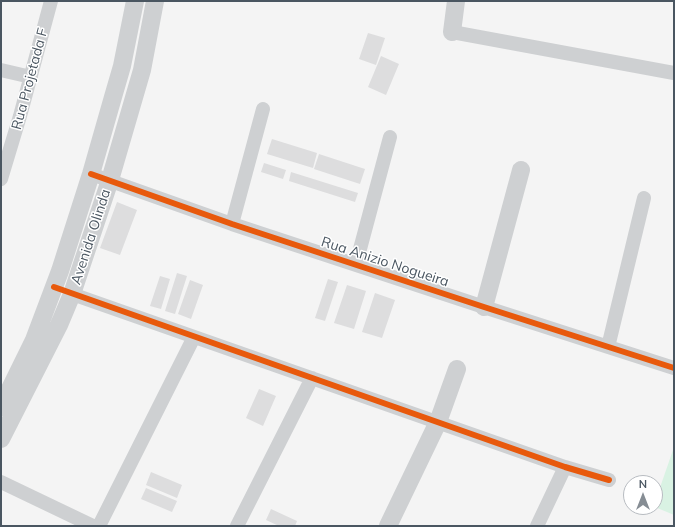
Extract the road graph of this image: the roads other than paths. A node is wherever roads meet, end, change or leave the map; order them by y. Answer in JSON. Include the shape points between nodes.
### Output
{"nodes":[{"id":1,"x":51,"y":1,"type":"edge"},
{"id":2,"x":135,"y":1,"type":"edge"},
{"id":3,"x":155,"y":1,"type":"edge"},
{"id":4,"x":456,"y":1,"type":"edge"},
{"id":5,"x":452,"y":32,"type":"joint"},
{"id":6,"x":1,"y":70,"type":"edge"},
{"id":7,"x":674,"y":73,"type":"edge"},
{"id":8,"x":31,"y":77,"type":"junction"},
{"id":9,"x":263,"y":109,"type":"dead end"},
{"id":10,"x":390,"y":137,"type":"dead end"},
{"id":11,"x":521,"y":170,"type":"dead end"},
{"id":12,"x":91,"y":174,"type":"junction"},
{"id":13,"x":1,"y":179,"type":"edge"},
{"id":14,"x":110,"y":180,"type":"junction"},
{"id":15,"x":644,"y":198,"type":"dead end"},
{"id":16,"x":232,"y":224,"type":"junction"},
{"id":17,"x":356,"y":264,"type":"junction"},
{"id":18,"x":54,"y":287,"type":"junction"},
{"id":19,"x":72,"y":294,"type":"junction"},
{"id":20,"x":484,"y":307,"type":"junction"},
{"id":21,"x":194,"y":337,"type":"junction"},
{"id":22,"x":608,"y":347,"type":"junction"},
{"id":23,"x":457,"y":368,"type":"dead end"},
{"id":24,"x":674,"y":368,"type":"edge"},
{"id":25,"x":312,"y":378,"type":"junction"},
{"id":26,"x":1,"y":407,"type":"edge"},
{"id":27,"x":438,"y":422,"type":"junction"},
{"id":28,"x":1,"y":439,"type":"edge"},
{"id":29,"x":565,"y":467,"type":"junction"},
{"id":30,"x":609,"y":480,"type":"dead end"},
{"id":31,"x":1,"y":482,"type":"edge"},
{"id":32,"x":94,"y":526,"type":"edge"},
{"id":33,"x":99,"y":526,"type":"edge"},
{"id":34,"x":237,"y":526,"type":"edge"},
{"id":35,"x":388,"y":526,"type":"edge"},
{"id":36,"x":537,"y":526,"type":"edge"}],
"edges":[{"from":1,"to":8,"type":"street","name":"Rua Projetada F"},
{"from":2,"to":12,"type":"street","name":"Avenida Olinda","via":[[122,66]]},
{"from":3,"to":14,"type":"street","name":"Avenida Olinda","via":[[142,70]]},
{"from":4,"to":5,"type":"street"},
{"from":5,"to":7,"type":"street"},
{"from":6,"to":8,"type":"street"},
{"from":8,"to":13,"type":"street","name":"Rua Projetada F"},
{"from":9,"to":16,"type":"street"},
{"from":10,"to":17,"type":"street"},
{"from":11,"to":20,"type":"street"},
{"from":12,"to":14,"type":"street","name":"Rua Anizio Nogueira"},
{"from":12,"to":18,"type":"street","name":"Avenida Olinda"},
{"from":14,"to":16,"type":"street","name":"Rua Anizio Nogueira"},
{"from":14,"to":19,"type":"street","name":"Avenida Olinda"},
{"from":15,"to":22,"type":"street"},
{"from":16,"to":17,"type":"street","name":"Rua Anizio Nogueira"},
{"from":17,"to":20,"type":"street","name":"Rua Anizio Nogueira"},
{"from":18,"to":19,"type":"street"},
{"from":18,"to":26,"type":"street","name":"Avenida Olinda","via":[[34,340]]},
{"from":19,"to":21,"type":"street"},
{"from":19,"to":28,"type":"street","name":"Avenida Olinda"},
{"from":20,"to":22,"type":"street","name":"Rua Anizio Nogueira"},
{"from":21,"to":25,"type":"street"},
{"from":21,"to":33,"type":"street"},
{"from":22,"to":24,"type":"street","name":"Rua Anizio Nogueira"},
{"from":23,"to":27,"type":"street"},
{"from":25,"to":27,"type":"street"},
{"from":25,"to":34,"type":"street"},
{"from":27,"to":29,"type":"street"},
{"from":27,"to":35,"type":"street"},
{"from":29,"to":30,"type":"street"},
{"from":29,"to":36,"type":"street"},
{"from":31,"to":32,"type":"street"}]}
